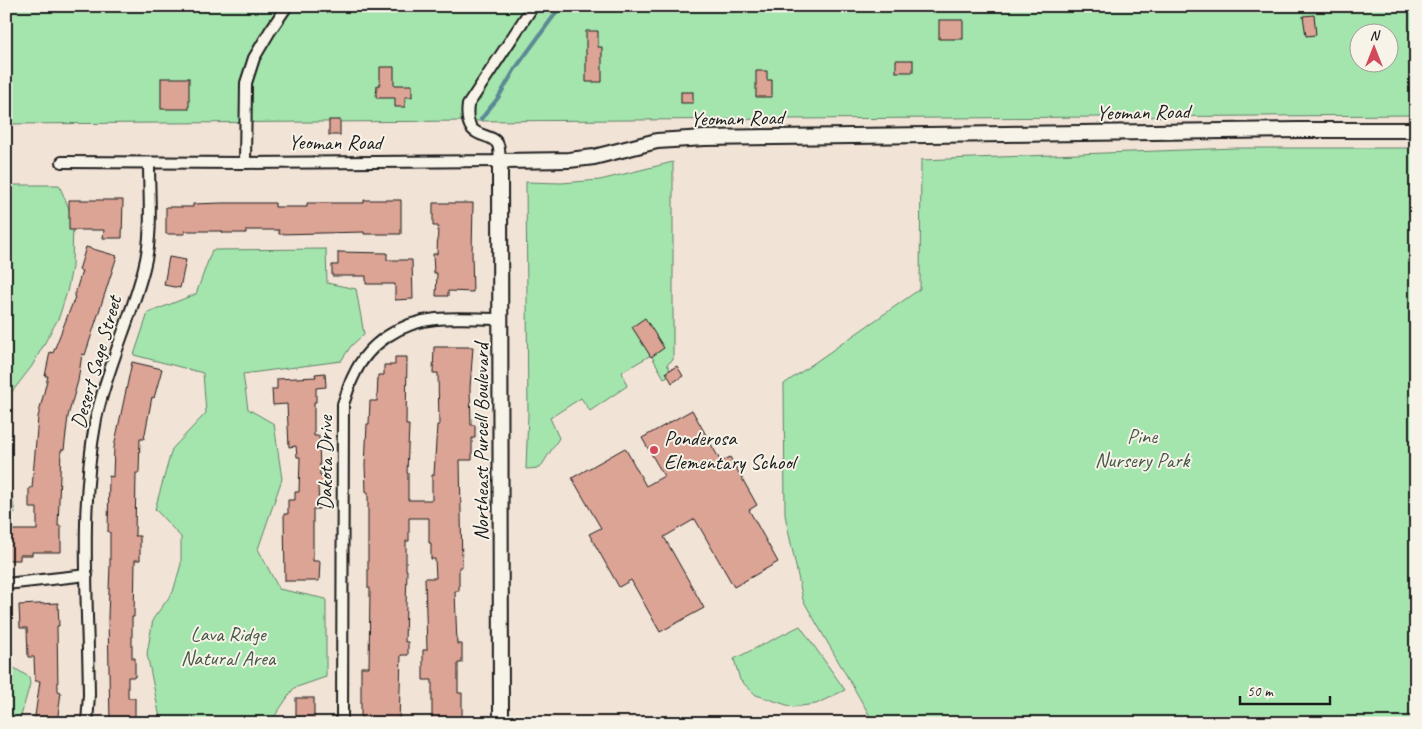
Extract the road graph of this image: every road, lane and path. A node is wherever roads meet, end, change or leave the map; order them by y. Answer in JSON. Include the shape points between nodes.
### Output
{"nodes":[{"id":1,"x":287,"y":6,"type":"edge"},
{"id":2,"x":533,"y":6,"type":"edge"},
{"id":3,"x":1416,"y":130,"type":"edge"},
{"id":4,"x":500,"y":161,"type":"junction"},
{"id":5,"x":62,"y":162,"type":"dead end"},
{"id":6,"x":149,"y":163,"type":"junction"},
{"id":7,"x":244,"y":163,"type":"junction"},
{"id":8,"x":501,"y":320,"type":"junction"},
{"id":9,"x":87,"y":575,"type":"junction"},
{"id":10,"x":6,"y":584,"type":"edge"},
{"id":11,"x":87,"y":723,"type":"edge"},
{"id":12,"x":342,"y":723,"type":"edge"},
{"id":13,"x":501,"y":723,"type":"edge"}],
"edges":[{"from":1,"to":7,"type":"street","via":[[254,58],[246,83]]},
{"from":2,"to":4,"type":"street","via":[[468,105],[470,126],[481,136],[495,140],[499,146]]},
{"from":3,"to":4,"type":"street","name":"Yeoman Road","via":[[704,138],[657,141],[594,158]]},
{"from":4,"to":7,"type":"street","name":"Yeoman Road"},
{"from":4,"to":8,"type":"street","name":"Northeast Purcell Boulevard"},
{"from":5,"to":6,"type":"street","name":"Yeoman Road"},
{"from":6,"to":7,"type":"street","name":"Yeoman Road"},
{"from":6,"to":9,"type":"street","name":"Desert Sage Street","via":[[148,250],[107,376],[90,457],[86,513]]},
{"from":8,"to":12,"type":"street","name":"Dakota Drive","via":[[436,319],[398,330],[369,350],[354,374],[344,404]]},
{"from":8,"to":13,"type":"street","name":"Northeast Purcell Boulevard"},
{"from":9,"to":10,"type":"street"},
{"from":9,"to":11,"type":"street","name":"Desert Sage Street","via":[[90,695]]}]}
